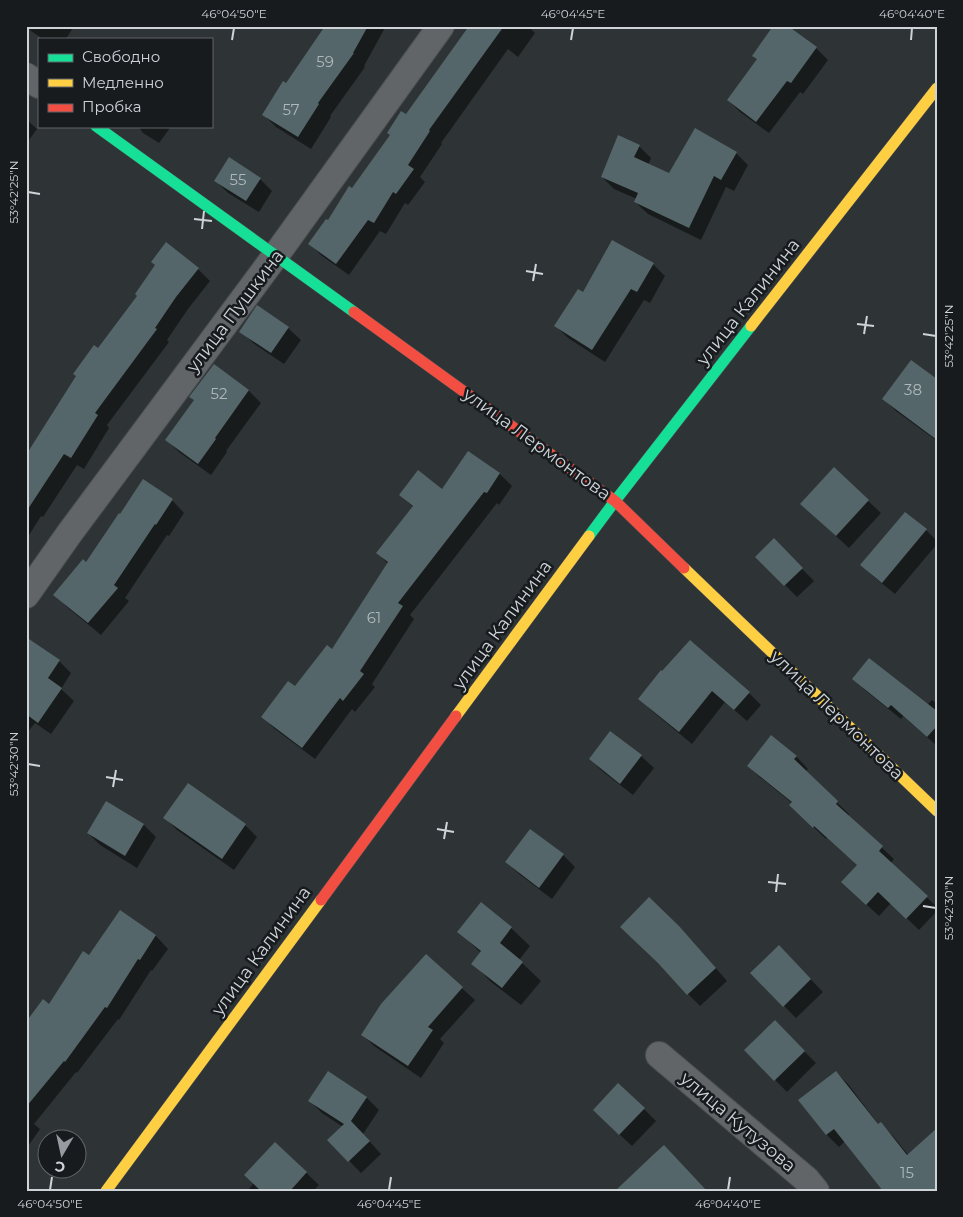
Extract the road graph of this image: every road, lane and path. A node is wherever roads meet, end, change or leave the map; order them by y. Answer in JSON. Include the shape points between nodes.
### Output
{"nodes":[{"id":1,"x":441,"y":26,"type":"edge"},
{"id":2,"x":26,"y":76,"type":"edge"},
{"id":3,"x":38,"y":84,"type":"edge"},
{"id":4,"x":937,"y":88,"type":"edge"},
{"id":5,"x":99,"y":128,"type":"edge"},
{"id":6,"x":276,"y":255,"type":"junction"},
{"id":7,"x":615,"y":501,"type":"junction"},
{"id":8,"x":26,"y":594,"type":"edge"},
{"id":9,"x":937,"y":811,"type":"edge"},
{"id":10,"x":659,"y":1055,"type":"dead end"},
{"id":11,"x":805,"y":1187,"type":"edge"},
{"id":12,"x":106,"y":1191,"type":"edge"}],
"edges":[{"from":1,"to":6,"type":"street","name":"улица Пушкина"},
{"from":2,"to":3,"type":"street"},
{"from":4,"to":7,"type":"street","name":"улица Калинина"},
{"from":5,"to":6,"type":"street","name":"улица Лермонтова"},
{"from":6,"to":7,"type":"street","name":"улица Лермонтова"},
{"from":6,"to":8,"type":"street","name":"улица Пушкина"},
{"from":7,"to":9,"type":"street","name":"улица Лермонтова"},
{"from":7,"to":12,"type":"street","name":"улица Калинина"},
{"from":10,"to":11,"type":"street","name":"улица Кутузова"}]}
